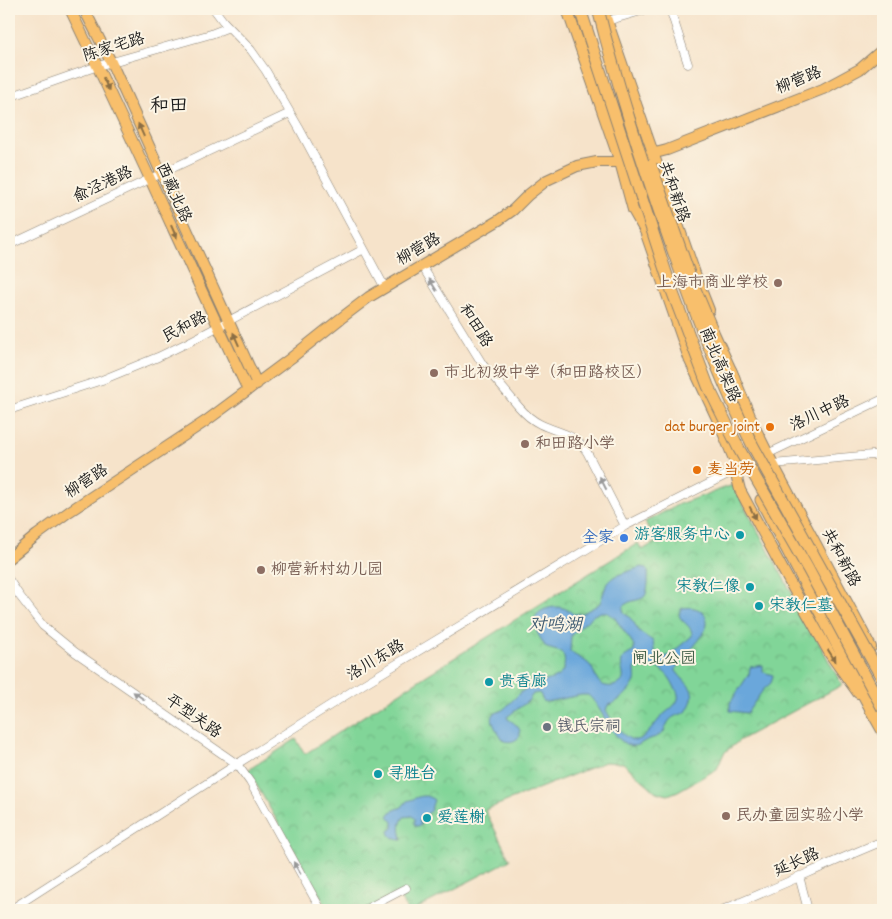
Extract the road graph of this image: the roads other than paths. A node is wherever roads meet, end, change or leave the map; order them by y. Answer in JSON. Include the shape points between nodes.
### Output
{"nodes":[{"id":1,"x":70,"y":9,"type":"edge"},
{"id":2,"x":84,"y":9,"type":"edge"},
{"id":3,"x":214,"y":9,"type":"edge"},
{"id":4,"x":567,"y":9,"type":"edge"},
{"id":5,"x":576,"y":9,"type":"edge"},
{"id":6,"x":580,"y":9,"type":"edge"},
{"id":7,"x":594,"y":9,"type":"edge"},
{"id":8,"x":598,"y":9,"type":"edge"},
{"id":9,"x":603,"y":9,"type":"edge"},
{"id":10,"x":648,"y":9,"type":"edge"},
{"id":11,"x":670,"y":9,"type":"edge"},
{"id":12,"x":607,"y":22,"type":"junction"},
{"id":13,"x":229,"y":27,"type":"junction"},
{"id":14,"x":883,"y":49,"type":"edge"},
{"id":15,"x":111,"y":62,"type":"junction"},
{"id":16,"x":688,"y":64,"type":"dead end"},
{"id":17,"x":98,"y":66,"type":"junction"},
{"id":18,"x":616,"y":77,"type":"junction"},
{"id":19,"x":10,"y":94,"type":"edge"},
{"id":20,"x":627,"y":112,"type":"junction"},
{"id":21,"x":290,"y":113,"type":"junction"},
{"id":22,"x":649,"y":156,"type":"junction"},
{"id":23,"x":623,"y":162,"type":"junction"},
{"id":24,"x":161,"y":174,"type":"junction"},
{"id":25,"x":150,"y":179,"type":"junction"},
{"id":26,"x":9,"y":245,"type":"edge"},
{"id":27,"x":364,"y":248,"type":"junction"},
{"id":28,"x":422,"y":266,"type":"junction"},
{"id":29,"x":385,"y":288,"type":"junction"},
{"id":30,"x":228,"y":320,"type":"junction"},
{"id":31,"x":218,"y":326,"type":"junction"},
{"id":32,"x":734,"y":378,"type":"junction"},
{"id":33,"x":257,"y":384,"type":"junction"},
{"id":34,"x":248,"y":390,"type":"junction"},
{"id":35,"x":883,"y":399,"type":"edge"},
{"id":36,"x":9,"y":410,"type":"edge"},
{"id":37,"x":739,"y":448,"type":"junction"},
{"id":38,"x":768,"y":454,"type":"junction"},
{"id":39,"x":883,"y":454,"type":"edge"},
{"id":40,"x":773,"y":464,"type":"junction"},
{"id":41,"x":738,"y":468,"type":"junction"},
{"id":42,"x":625,"y":526,"type":"junction"},
{"id":43,"x":9,"y":558,"type":"edge"},
{"id":44,"x":9,"y":580,"type":"edge"},
{"id":45,"x":883,"y":670,"type":"edge"},
{"id":46,"x":883,"y":680,"type":"edge"},
{"id":47,"x":878,"y":712,"type":"edge"},
{"id":48,"x":883,"y":732,"type":"edge"},
{"id":49,"x":237,"y":764,"type":"junction"},
{"id":50,"x":883,"y":840,"type":"edge"},
{"id":51,"x":799,"y":876,"type":"junction"},
{"id":52,"x":406,"y":888,"type":"dead end"},
{"id":53,"x":10,"y":910,"type":"edge"},
{"id":54,"x":321,"y":910,"type":"edge"},
{"id":55,"x":364,"y":910,"type":"edge"},
{"id":56,"x":722,"y":910,"type":"edge"},
{"id":57,"x":808,"y":910,"type":"edge"}],
"edges":[{"from":1,"to":17,"type":"main road","name":"西藏北路"},
{"from":2,"to":15,"type":"main road","name":"西藏北路"},
{"from":3,"to":13,"type":"street"},
{"from":4,"to":23,"type":"main road"},
{"from":5,"to":23,"type":"main road"},
{"from":6,"to":37,"type":"highway","name":"南北高架路","bridge":true,"via":[[671,288],[708,386]]},
{"from":7,"to":18,"type":"highway","name":"南北高架路","bridge":true},
{"from":8,"to":18,"type":"highway","bridge":true},
{"from":8,"to":22,"type":"main road","name":"共和新路"},
{"from":9,"to":12,"type":"main road","name":"共和新路"},
{"from":10,"to":12,"type":"street"},
{"from":11,"to":16,"type":"street"},
{"from":12,"to":22,"type":"main road","name":"共和新路"},
{"from":13,"to":15,"type":"street","name":"陈家宅路"},
{"from":13,"to":21,"type":"street","via":[[262,64]]},
{"from":14,"to":22,"type":"main road","name":"柳营路","via":[[860,69],[823,89]]},
{"from":15,"to":17,"type":"street","name":"陈家宅路"},
{"from":24,"to":15,"type":"main road","name":"西藏北路","one_way":true},
{"from":17,"to":19,"type":"street","name":"陈家宅路"},
{"from":17,"to":25,"type":"main road","name":"西藏北路","one_way":true},
{"from":18,"to":20,"type":"highway","name":"南北高架路","bridge":true},
{"from":20,"to":32,"type":"highway","bridge":true,"via":[[652,165],[692,282]]},
{"from":20,"to":46,"type":"highway","name":"南北高架路","bridge":true,"via":[[684,283],[736,414]]},
{"from":21,"to":24,"type":"street","name":"俞泾港路"},
{"from":21,"to":27,"type":"street"},
{"from":22,"to":23,"type":"main road","name":"柳营路"},
{"from":22,"to":32,"type":"main road","name":"共和新路","via":[[656,190],[706,327],[716,352]]},
{"from":23,"to":28,"type":"main road","name":"柳营路","via":[[577,166],[547,180],[499,220]]},
{"from":23,"to":41,"type":"main road","via":[[690,361]]},
{"from":24,"to":25,"type":"street","name":"俞泾港路"},
{"from":24,"to":30,"type":"main road","name":"西藏北路"},
{"from":25,"to":26,"type":"street","name":"俞泾港路"},
{"from":25,"to":31,"type":"main road","name":"西藏北路","one_way":true},
{"from":27,"to":29,"type":"street"},
{"from":27,"to":30,"type":"street","name":"民和路"},
{"from":28,"to":29,"type":"main road","name":"柳营路"},
{"from":42,"to":28,"type":"street","name":"和田路","one_way":true,"via":[[582,445],[525,414],[483,365]]},
{"from":29,"to":33,"type":"main road","name":"柳营路"},
{"from":30,"to":31,"type":"street","name":"民和路"},
{"from":33,"to":30,"type":"main road","name":"西藏北路","one_way":true},
{"from":31,"to":34,"type":"main road","name":"西藏北路"},
{"from":31,"to":36,"type":"street","name":"民和路","via":[[120,373]]},
{"from":32,"to":38,"type":"main road","name":"共和新路"},
{"from":33,"to":34,"type":"main road","name":"柳营路"},
{"from":34,"to":43,"type":"main road","name":"柳营路","via":[[70,511]]},
{"from":35,"to":38,"type":"street","name":"洛川中路"},
{"from":37,"to":47,"type":"highway","name":"南北高架路","bridge":true,"via":[[808,569]]},
{"from":37,"to":47,"type":"highway","bridge":true,"via":[[761,500],[842,653]]},
{"from":38,"to":40,"type":"main road","name":"共和新路"},
{"from":38,"to":41,"type":"street","name":"洛川东路"},
{"from":39,"to":40,"type":"street"},
{"from":40,"to":45,"type":"main road","name":"共和新路"},
{"from":41,"to":42,"type":"street","name":"洛川东路"},
{"from":41,"to":47,"type":"main road","via":[[747,472],[849,652]]},
{"from":41,"to":47,"type":"main road","one_way":true,"via":[[740,490],[830,654]]},
{"from":42,"to":49,"type":"street","name":"洛川东路"},
{"from":49,"to":44,"type":"street","name":"平型关路","one_way":true,"via":[[75,652],[43,626]]},
{"from":47,"to":48,"type":"main road"},
{"from":49,"to":53,"type":"street","name":"洛川东路"},
{"from":54,"to":49,"type":"street","name":"平型关路","one_way":true},
{"from":50,"to":51,"type":"street","name":"延长路"},
{"from":51,"to":56,"type":"street","name":"延长路"},
{"from":51,"to":57,"type":"street"},
{"from":52,"to":55,"type":"street"}]}
